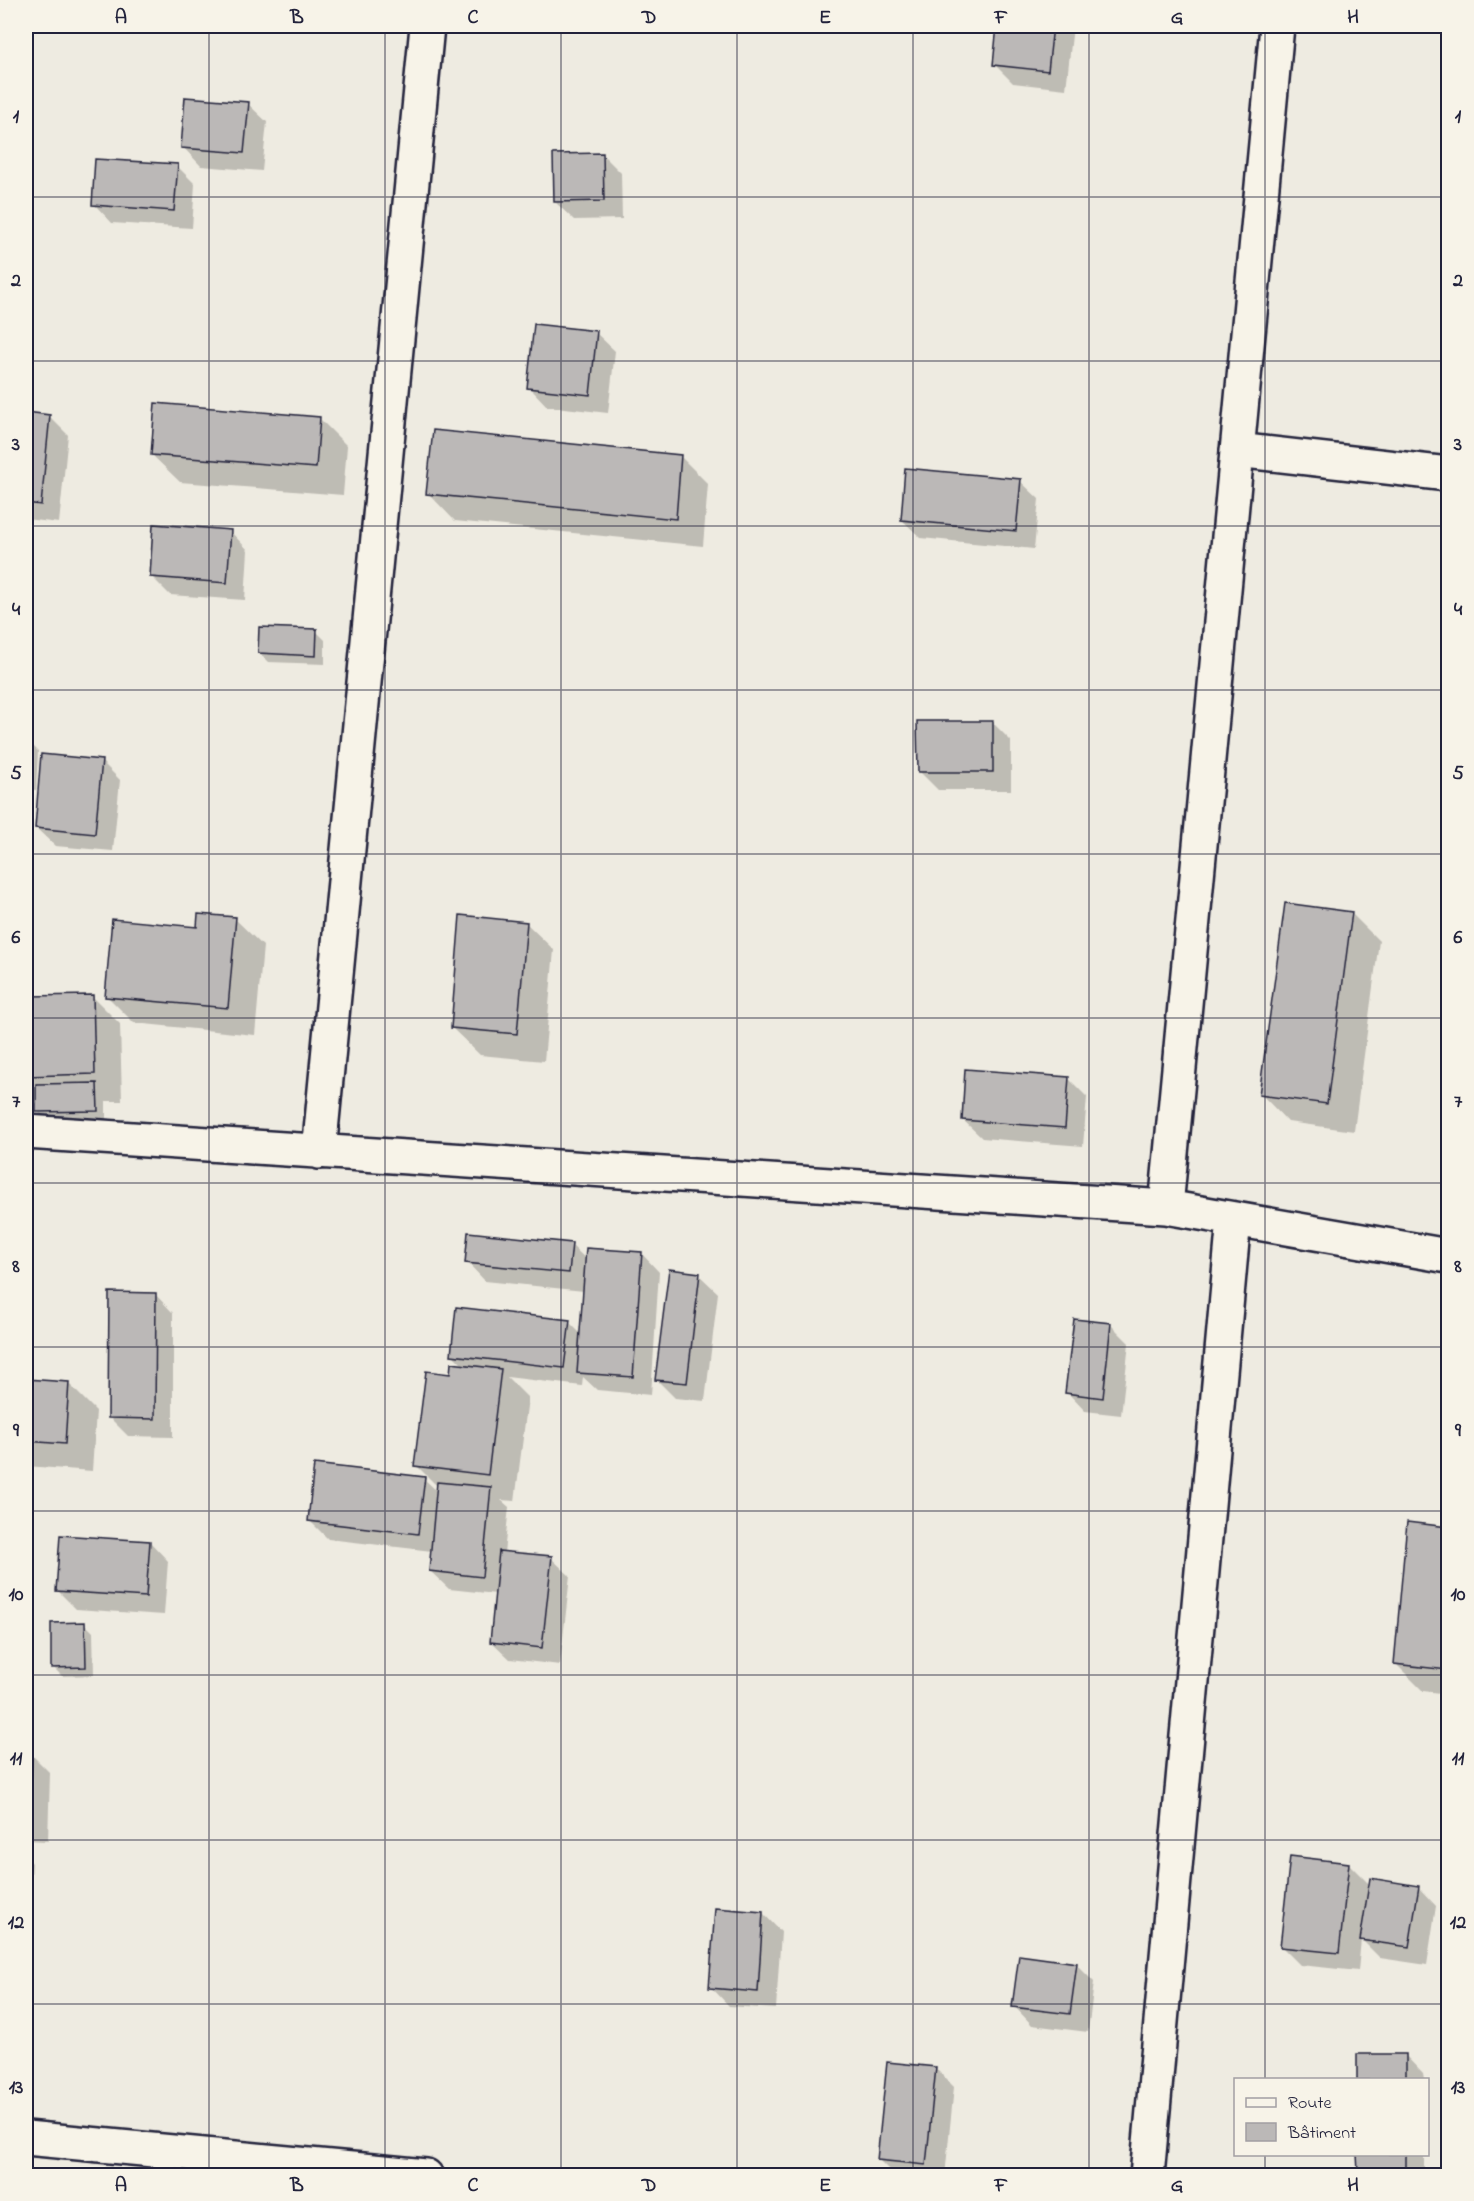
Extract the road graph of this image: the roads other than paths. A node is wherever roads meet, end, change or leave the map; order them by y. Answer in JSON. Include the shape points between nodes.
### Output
{"nodes":[{"id":1,"x":427,"y":26,"type":"edge"},
{"id":2,"x":1277,"y":26,"type":"edge"},
{"id":3,"x":1237,"y":450,"type":"junction"},
{"id":4,"x":1449,"y":474,"type":"edge"},
{"id":5,"x":26,"y":1132,"type":"edge"},
{"id":6,"x":319,"y":1152,"type":"junction"},
{"id":7,"x":1166,"y":1207,"type":"junction"},
{"id":8,"x":1234,"y":1219,"type":"junction"},
{"id":9,"x":1449,"y":1256,"type":"edge"},
{"id":10,"x":26,"y":2138,"type":"edge"},
{"id":11,"x":426,"y":2175,"type":"edge"},
{"id":12,"x":1147,"y":2175,"type":"edge"}],
"edges":[{"from":1,"to":6,"type":"street"},
{"from":2,"to":3,"type":"street"},
{"from":3,"to":4,"type":"street"},
{"from":3,"to":7,"type":"street"},
{"from":5,"to":6,"type":"street"},
{"from":6,"to":7,"type":"street"},
{"from":7,"to":8,"type":"street"},
{"from":8,"to":9,"type":"street"},
{"from":8,"to":12,"type":"street"},
{"from":10,"to":11,"type":"street"}]}
